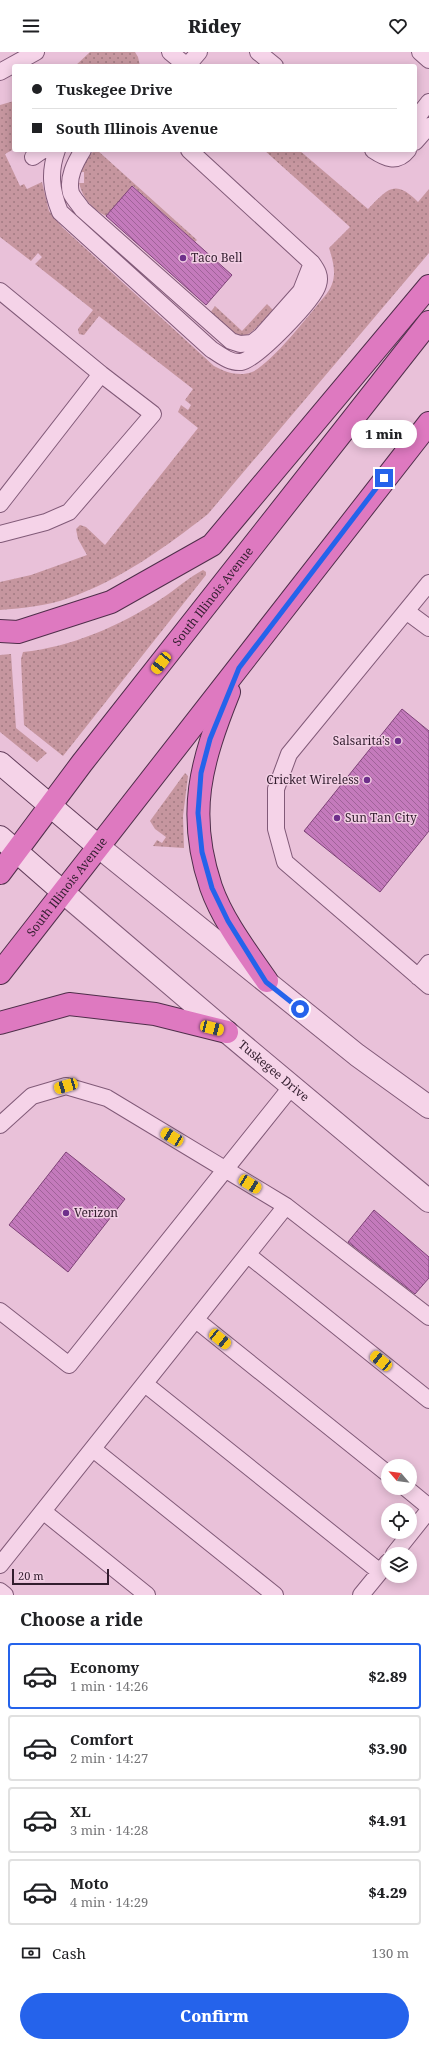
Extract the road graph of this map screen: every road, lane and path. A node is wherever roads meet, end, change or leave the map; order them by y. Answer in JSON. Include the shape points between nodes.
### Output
{"nodes":[{"id":1,"x":36,"y":52,"type":"edge"},
{"id":2,"x":170,"y":52,"type":"edge"},
{"id":3,"x":198,"y":52,"type":"edge"},
{"id":4,"x":258,"y":52,"type":"edge"},
{"id":5,"x":420,"y":52,"type":"edge"},
{"id":6,"x":429,"y":60,"type":"edge"},
{"id":7,"x":14,"y":64,"type":"edge"},
{"id":8,"x":185,"y":64,"type":"edge"},
{"id":9,"x":189,"y":64,"type":"edge"},
{"id":10,"x":273,"y":64,"type":"edge"},
{"id":11,"x":12,"y":65,"type":"edge"},
{"id":12,"x":0,"y":72,"type":"edge"},
{"id":13,"x":429,"y":102,"type":"edge"},
{"id":14,"x":417,"y":117,"type":"edge"},
{"id":15,"x":429,"y":126,"type":"edge"},
{"id":16,"x":417,"y":140,"type":"edge"},
{"id":17,"x":56,"y":152,"type":"edge"},
{"id":18,"x":82,"y":152,"type":"edge"},
{"id":19,"x":191,"y":152,"type":"edge"},
{"id":20,"x":377,"y":152,"type":"edge"},
{"id":21,"x":406,"y":152,"type":"edge"},
{"id":22,"x":312,"y":263,"type":"junction"},
{"id":23,"x":429,"y":286,"type":"edge"},
{"id":24,"x":0,"y":291,"type":"edge"},
{"id":25,"x":429,"y":322,"type":"edge"},
{"id":26,"x":102,"y":374,"type":"junction"},
{"id":27,"x":429,"y":423,"type":"edge"},
{"id":28,"x":0,"y":504,"type":"edge"},
{"id":29,"x":0,"y":534,"type":"edge"},
{"id":30,"x":429,"y":583,"type":"edge"},
{"id":31,"x":406,"y":611,"type":"junction"},
{"id":32,"x":429,"y":628,"type":"edge"},
{"id":33,"x":0,"y":631,"type":"edge"},
{"id":34,"x":239,"y":668,"type":"junction"},
{"id":35,"x":0,"y":763,"type":"edge"},
{"id":36,"x":51,"y":806,"type":"junction"},
{"id":37,"x":0,"y":837,"type":"edge"},
{"id":38,"x":99,"y":847,"type":"junction"},
{"id":39,"x":17,"y":852,"type":"junction"},
{"id":40,"x":0,"y":873,"type":"edge"},
{"id":41,"x":64,"y":893,"type":"junction"},
{"id":42,"x":429,"y":963,"type":"edge"},
{"id":43,"x":0,"y":973,"type":"edge"},
{"id":44,"x":424,"y":981,"type":"edge"},
{"id":45,"x":266,"y":982,"type":"junction"},
{"id":46,"x":0,"y":1023,"type":"edge"},
{"id":47,"x":227,"y":1032,"type":"junction"},
{"id":48,"x":292,"y":1086,"type":"junction"},
{"id":49,"x":429,"y":1107,"type":"edge"},
{"id":50,"x":0,"y":1125,"type":"edge"},
{"id":51,"x":225,"y":1169,"type":"junction"},
{"id":52,"x":429,"y":1201,"type":"edge"},
{"id":53,"x":286,"y":1206,"type":"junction"},
{"id":54,"x":248,"y":1255,"type":"junction"},
{"id":55,"x":0,"y":1311,"type":"edge"},
{"id":56,"x":429,"y":1317,"type":"edge"},
{"id":57,"x":196,"y":1320,"type":"junction"},
{"id":58,"x":144,"y":1384,"type":"junction"},
{"id":59,"x":429,"y":1400,"type":"edge"},
{"id":60,"x":93,"y":1449,"type":"junction"},
{"id":61,"x":381,"y":1468,"type":"edge"},
{"id":62,"x":414,"y":1495,"type":"edge"},
{"id":63,"x":429,"y":1507,"type":"edge"},
{"id":64,"x":429,"y":1510,"type":"edge"},
{"id":65,"x":44,"y":1512,"type":"junction"},
{"id":66,"x":400,"y":1547,"type":"edge"},
{"id":67,"x":0,"y":1565,"type":"edge"},
{"id":68,"x":381,"y":1565,"type":"edge"},
{"id":69,"x":381,"y":1571,"type":"edge"},
{"id":70,"x":0,"y":1591,"type":"edge"},
{"id":71,"x":5,"y":1595,"type":"edge"},
{"id":72,"x":147,"y":1595,"type":"edge"},
{"id":73,"x":275,"y":1595,"type":"edge"},
{"id":74,"x":361,"y":1595,"type":"edge"}],
"edges":[{"from":1,"to":7,"type":"lane"},
{"from":2,"to":8,"type":"lane"},
{"from":3,"to":9,"type":"lane"},
{"from":4,"to":10,"type":"lane"},
{"from":5,"to":6,"type":"lane"},
{"from":11,"to":12,"type":"lane"},
{"from":13,"to":14,"type":"lane"},
{"from":15,"to":16,"type":"lane"},
{"from":17,"to":22,"type":"lane","via":[[51,172],[60,212],[211,349],[231,361],[242,362],[254,357],[307,302],[318,286],[319,276]]},
{"from":18,"to":22,"type":"lane","via":[[70,178],[71,193],[82,209],[231,341],[240,344],[252,343],[260,336],[301,291]]},
{"from":19,"to":22,"type":"lane"},
{"from":20,"to":21,"type":"lane","via":[[391,159],[399,158]]},
{"from":23,"to":33,"type":"highway","via":[[212,545],[111,602],[18,632]]},
{"from":24,"to":26,"type":"lane"},
{"from":25,"to":36,"type":"highway","name":"South Illinois Avenue","via":[[87,756]]},
{"from":26,"to":28,"type":"lane"},
{"from":26,"to":29,"type":"lane","via":[[153,414],[69,512],[46,522]]},
{"from":27,"to":34,"type":"highway","name":"South Illinois Avenue"},
{"from":30,"to":31,"type":"lane"},
{"from":31,"to":32,"type":"lane"},
{"from":31,"to":44,"type":"lane","via":[[289,754],[276,789],[276,829],[285,862]]},
{"from":34,"to":38,"type":"highway","name":"South Illinois Avenue"},
{"from":34,"to":45,"type":"highway","via":[[210,739],[201,773],[198,813],[202,852],[212,888],[228,921]]},
{"from":35,"to":36,"type":"street"},
{"from":36,"to":38,"type":"street"},
{"from":36,"to":39,"type":"highway","name":"South Illinois Avenue"},
{"from":37,"to":39,"type":"street","name":"Tuskegee Drive"},
{"from":38,"to":41,"type":"highway","name":"South Illinois Avenue"},
{"from":38,"to":45,"type":"street"},
{"from":39,"to":40,"type":"highway","name":"South Illinois Avenue"},
{"from":39,"to":41,"type":"street","name":"Tuskegee Drive"},
{"from":41,"to":43,"type":"highway","name":"South Illinois Avenue"},
{"from":41,"to":47,"type":"street","name":"Tuskegee Drive"},
{"from":42,"to":44,"type":"lane"},
{"from":45,"to":49,"type":"street","via":[[357,1055]]},
{"from":46,"to":47,"type":"highway","via":[[69,1004],[155,1014]]},
{"from":47,"to":48,"type":"street","name":"Tuskegee Drive"},
{"from":48,"to":51,"type":"lane"},
{"from":48,"to":52,"type":"street","name":"Tuskegee Drive"},
{"from":50,"to":51,"type":"lane","via":[[32,1096],[66,1086],[107,1098]]},
{"from":51,"to":53,"type":"lane"},
{"from":51,"to":55,"type":"lane","via":[[69,1365]]},
{"from":53,"to":54,"type":"lane"},
{"from":53,"to":56,"type":"lane"},
{"from":54,"to":57,"type":"lane"},
{"from":54,"to":59,"type":"lane"},
{"from":57,"to":58,"type":"lane"},
{"from":57,"to":61,"type":"lane"},
{"from":58,"to":60,"type":"lane"},
{"from":58,"to":68,"type":"lane"},
{"from":60,"to":65,"type":"lane"},
{"from":60,"to":73,"type":"lane"},
{"from":62,"to":63,"type":"lane"},
{"from":64,"to":66,"type":"lane"},
{"from":65,"to":67,"type":"lane"},
{"from":65,"to":72,"type":"lane"},
{"from":69,"to":74,"type":"lane"},
{"from":70,"to":71,"type":"lane"}]}
